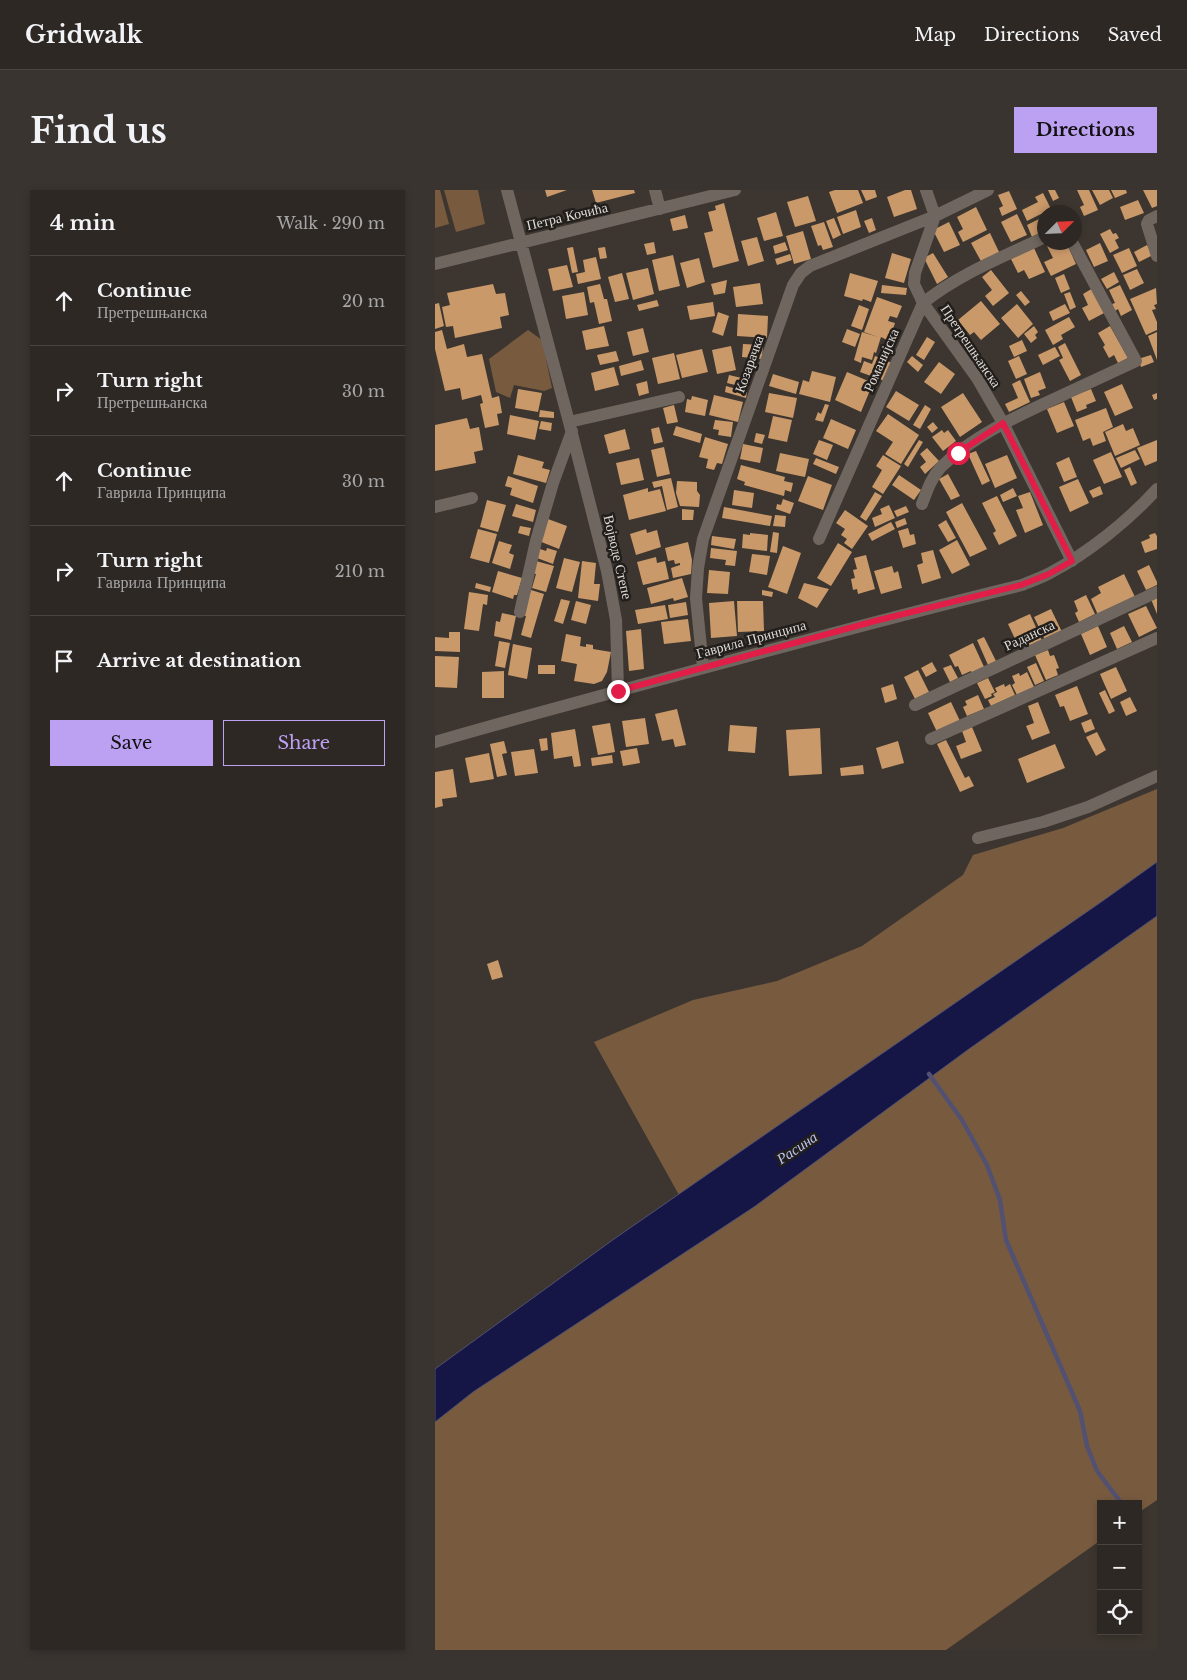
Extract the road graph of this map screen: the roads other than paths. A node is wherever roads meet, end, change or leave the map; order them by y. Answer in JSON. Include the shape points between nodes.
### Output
{"nodes":[{"id":1,"x":507,"y":190,"type":"edge"},
{"id":2,"x":655,"y":190,"type":"edge"},
{"id":3,"x":735,"y":190,"type":"edge"},
{"id":4,"x":926,"y":190,"type":"edge"},
{"id":5,"x":988,"y":190,"type":"edge"},
{"id":6,"x":660,"y":209,"type":"junction"},
{"id":7,"x":935,"y":216,"type":"junction"},
{"id":8,"x":1157,"y":216,"type":"edge"},
{"id":9,"x":1037,"y":241,"type":"edge"},
{"id":10,"x":519,"y":242,"type":"junction"},
{"id":11,"x":1076,"y":250,"type":"edge"},
{"id":12,"x":1157,"y":256,"type":"edge"},
{"id":13,"x":435,"y":264,"type":"edge"},
{"id":14,"x":923,"y":303,"type":"junction"},
{"id":15,"x":679,"y":397,"type":"dead end"},
{"id":16,"x":1003,"y":423,"type":"junction"},
{"id":17,"x":571,"y":427,"type":"junction"},
{"id":18,"x":1157,"y":489,"type":"edge"},
{"id":19,"x":472,"y":498,"type":"dead end"},
{"id":20,"x":922,"y":504,"type":"dead end"},
{"id":21,"x":435,"y":508,"type":"edge"},
{"id":22,"x":819,"y":540,"type":"dead end"},
{"id":23,"x":1072,"y":561,"type":"junction"},
{"id":24,"x":1157,"y":592,"type":"edge"},
{"id":25,"x":520,"y":612,"type":"dead end"},
{"id":26,"x":1157,"y":638,"type":"edge"},
{"id":27,"x":703,"y":667,"type":"junction"},
{"id":28,"x":618,"y":691,"type":"junction"},
{"id":29,"x":915,"y":705,"type":"dead end"},
{"id":30,"x":931,"y":739,"type":"dead end"},
{"id":31,"x":435,"y":742,"type":"edge"},
{"id":32,"x":1157,"y":776,"type":"edge"},
{"id":33,"x":978,"y":838,"type":"dead end"}],
"edges":[{"from":1,"to":10,"type":"street","name":"Војводе Степе"},
{"from":2,"to":6,"type":"street"},
{"from":3,"to":6,"type":"street","name":"Петра Кочића"},
{"from":4,"to":7,"type":"street"},
{"from":5,"to":7,"type":"street","name":"Козарачка"},
{"from":6,"to":10,"type":"street","name":"Петра Кочића"},
{"from":7,"to":14,"type":"street","via":[[915,273],[914,284]]},
{"from":7,"to":27,"type":"street","name":"Козарачка","via":[[820,261],[801,273],[793,285],[703,539],[696,598]]},
{"from":8,"to":12,"type":"street","via":[[1147,224]]},
{"from":9,"to":14,"type":"street","name":"Претрешњанска","via":[[964,275]]},
{"from":10,"to":13,"type":"street","name":"Петра Кочића"},
{"from":10,"to":17,"type":"street","name":"Војводе Степе"},
{"from":11,"to":16,"type":"street","via":[[1135,361]]},
{"from":14,"to":16,"type":"street","name":"Претрешњанска","via":[[977,378]]},
{"from":14,"to":22,"type":"street","name":"Романијска"},
{"from":15,"to":17,"type":"street"},
{"from":16,"to":20,"type":"street","via":[[941,468]]},
{"from":16,"to":23,"type":"street","name":"Претрешњанска"},
{"from":17,"to":25,"type":"street","via":[[536,541]]},
{"from":17,"to":28,"type":"street","name":"Војводе Степе","via":[[613,596]]},
{"from":18,"to":23,"type":"street","name":"Гаврила Принципа","via":[[1122,522]]},
{"from":19,"to":21,"type":"street"},
{"from":23,"to":27,"type":"street","name":"Гаврила Принципа","via":[[1021,585]]},
{"from":24,"to":29,"type":"street","name":"Раданска"},
{"from":26,"to":30,"type":"street"},
{"from":27,"to":28,"type":"street","name":"Гаврила Принципа"},
{"from":28,"to":31,"type":"street","name":"Гаврила Принципа"},
{"from":32,"to":33,"type":"street","via":[[1088,807]]}]}
